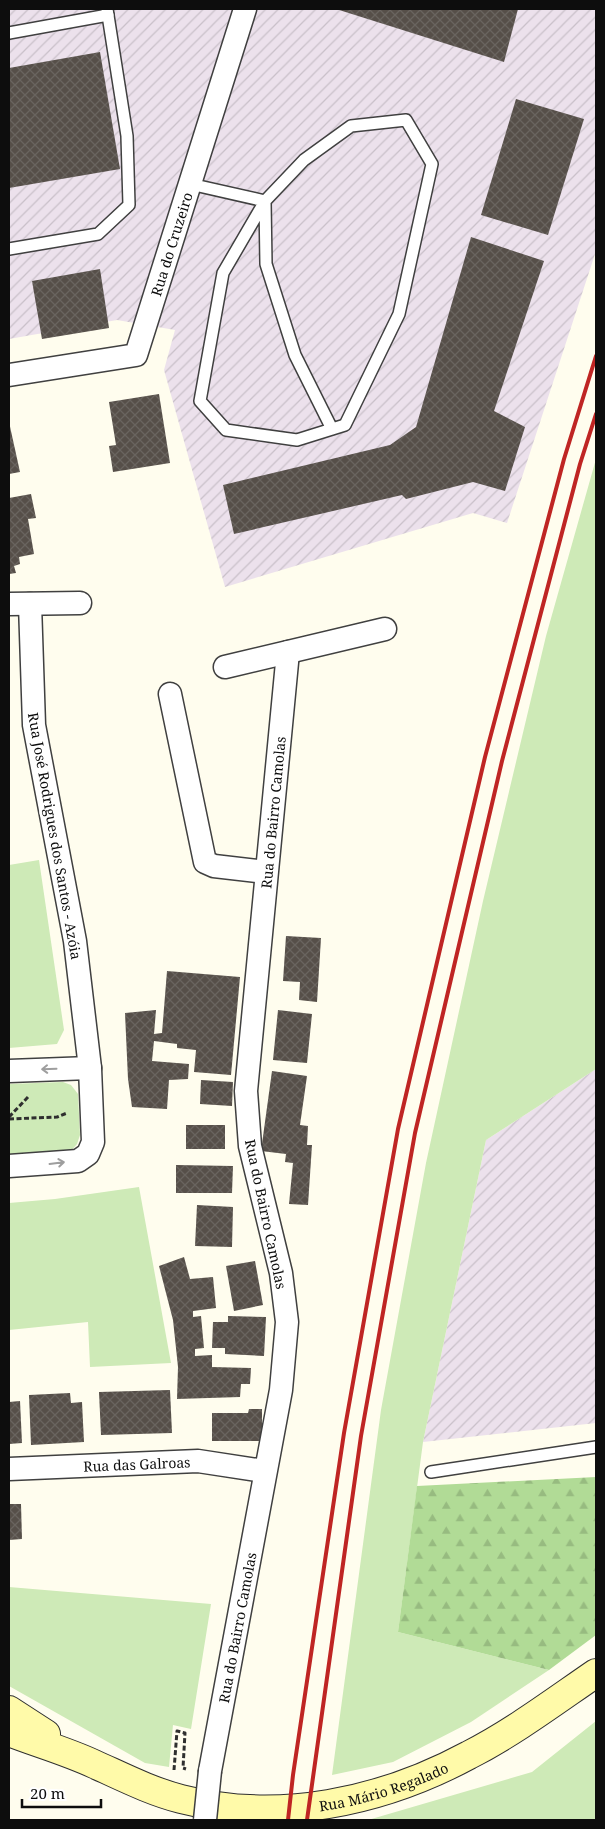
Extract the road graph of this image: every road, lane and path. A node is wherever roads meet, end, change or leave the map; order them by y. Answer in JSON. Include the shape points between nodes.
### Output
{"nodes":[{"id":1,"x":246,"y":9,"type":"edge"},
{"id":2,"x":108,"y":12,"type":"edge"},
{"id":3,"x":9,"y":34,"type":"edge"},
{"id":4,"x":190,"y":184,"type":"junction"},
{"id":5,"x":265,"y":201,"type":"junction"},
{"id":6,"x":9,"y":250,"type":"edge"},
{"id":7,"x":9,"y":375,"type":"edge"},
{"id":8,"x":332,"y":429,"type":"junction"},
{"id":9,"x":80,"y":603,"type":"dead end"},
{"id":10,"x":19,"y":604,"type":"edge"},
{"id":11,"x":385,"y":629,"type":"dead end"},
{"id":12,"x":288,"y":652,"type":"junction"},
{"id":13,"x":225,"y":667,"type":"dead end"},
{"id":14,"x":170,"y":694,"type":"dead end"},
{"id":15,"x":266,"y":872,"type":"junction"},
{"id":16,"x":90,"y":1068,"type":"junction"},
{"id":17,"x":9,"y":1071,"type":"edge"},
{"id":18,"x":32,"y":1089,"type":"dead end"},
{"id":19,"x":57,"y":1117,"type":"dead end"},
{"id":20,"x":9,"y":1118,"type":"edge"},
{"id":21,"x":9,"y":1166,"type":"edge"},
{"id":22,"x":596,"y":1447,"type":"edge"},
{"id":23,"x":9,"y":1469,"type":"edge"},
{"id":24,"x":264,"y":1471,"type":"junction"},
{"id":25,"x":431,"y":1472,"type":"dead end"},
{"id":26,"x":596,"y":1673,"type":"edge"},
{"id":27,"x":9,"y":1710,"type":"edge"},
{"id":28,"x":9,"y":1732,"type":"edge"},
{"id":29,"x":92,"y":1763,"type":"junction"},
{"id":30,"x":210,"y":1771,"type":"junction"},
{"id":31,"x":174,"y":1773,"type":"dead end"},
{"id":32,"x":205,"y":1820,"type":"edge"}],
"edges":[{"from":1,"to":4,"type":"street","name":"Rua do Cruzeiro"},
{"from":2,"to":3,"type":"lane"},
{"from":2,"to":6,"type":"lane","via":[[127,136],[129,205],[98,234]]},
{"from":4,"to":5,"type":"lane"},
{"from":4,"to":7,"type":"street","name":"Rua do Cruzeiro","via":[[136,355]]},
{"from":5,"to":8,"type":"lane","via":[[266,264],[295,355]]},
{"from":5,"to":8,"type":"lane","via":[[223,273],[200,401],[226,430],[297,440]]},
{"from":5,"to":8,"type":"lane","via":[[304,160],[352,126],[406,120],[432,164],[399,314],[345,425]]},
{"from":9,"to":10,"type":"street"},
{"from":10,"to":16,"type":"street","name":"Rua José Rodrigues dos Santos - Azóia","via":[[34,724],[74,942]]},
{"from":11,"to":12,"type":"street"},
{"from":12,"to":13,"type":"street"},
{"from":12,"to":15,"type":"street","name":"Rua do Bairro Camolas"},
{"from":14,"to":15,"type":"street","via":[[206,862],[214,866]]},
{"from":15,"to":24,"type":"street","name":"Rua do Bairro Camolas","via":[[246,1091],[250,1146],[281,1273],[287,1322],[281,1390]]},
{"from":16,"to":17,"type":"street","one_way":true},
{"from":21,"to":16,"type":"street","name":"Rua José Rodrigues dos Santos - Azóia","one_way":true,"via":[[78,1160],[88,1154],[93,1142]]},
{"from":18,"to":20,"type":"path"},
{"from":19,"to":20,"type":"path"},
{"from":22,"to":25,"type":"lane"},
{"from":23,"to":24,"type":"street","name":"Rua das Galroas","via":[[198,1461]]},
{"from":24,"to":30,"type":"street","name":"Rua do Bairro Camolas"},
{"from":26,"to":29,"type":"main road","name":"Rua Mário Regalado","via":[[468,1756],[396,1786],[321,1805],[261,1810],[197,1803],[152,1790]]},
{"from":27,"to":29,"type":"main road","name":"Rua Mário Regalado"},
{"from":28,"to":29,"type":"main road","name":"Rua Mário Regalado"},
{"from":30,"to":31,"type":"path","via":[[183,1768],[185,1733],[177,1731]]},
{"from":30,"to":32,"type":"street","name":"Rua do Bairro Camolas","bridge":true}]}
